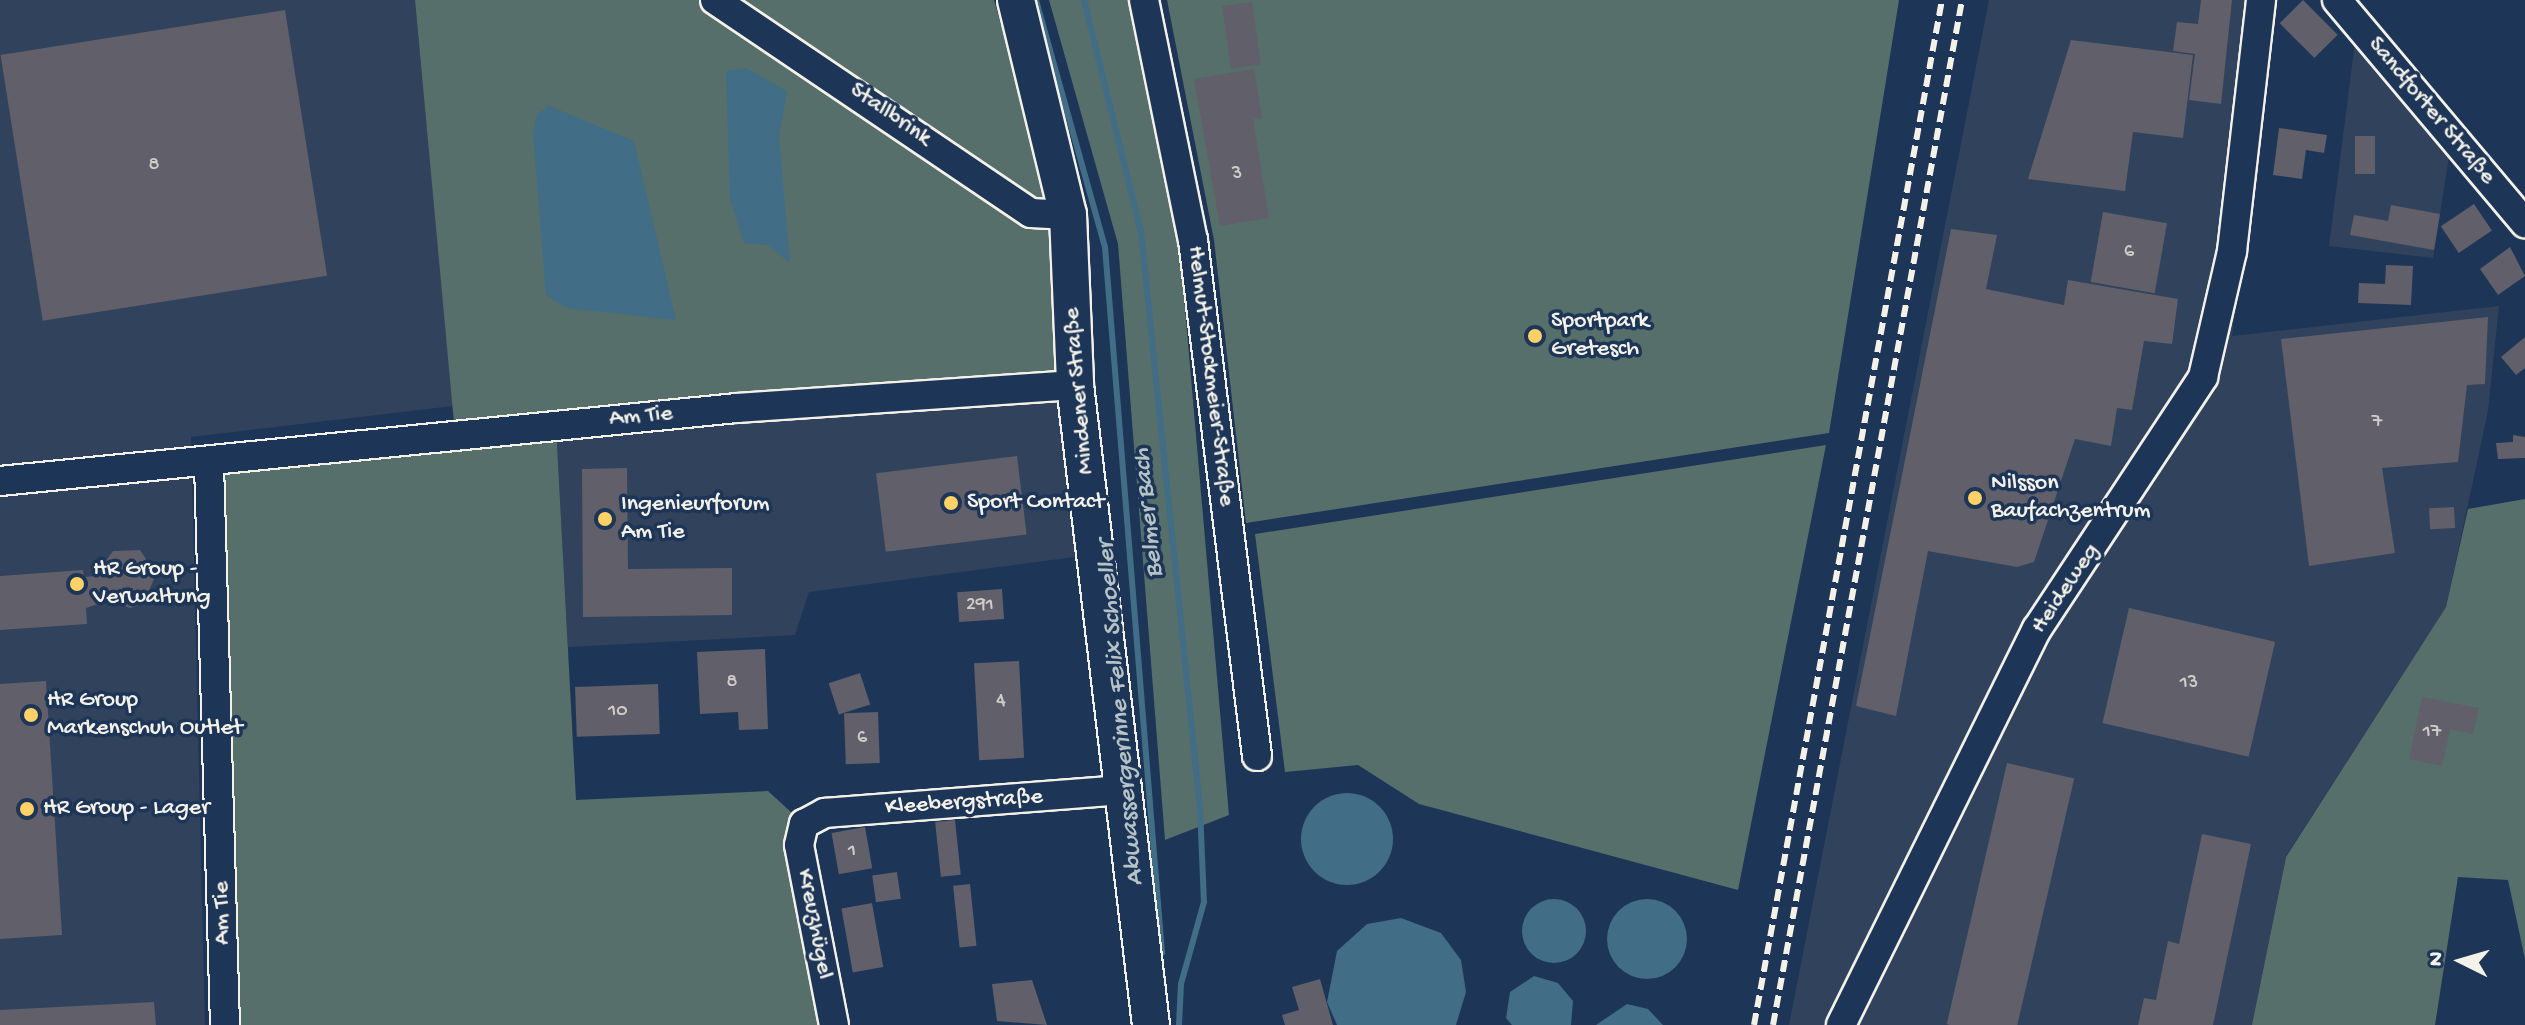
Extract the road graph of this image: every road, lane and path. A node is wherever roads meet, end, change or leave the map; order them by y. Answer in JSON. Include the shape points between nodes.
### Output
{"nodes":[{"id":1,"x":715,"y":0,"type":"edge"},
{"id":2,"x":1016,"y":0,"type":"edge"},
{"id":3,"x":1144,"y":0,"type":"edge"},
{"id":4,"x":2261,"y":0,"type":"edge"},
{"id":5,"x":2337,"y":0,"type":"edge"},
{"id":6,"x":1068,"y":215,"type":"junction"},
{"id":7,"x":2525,"y":223,"type":"edge"},
{"id":8,"x":1075,"y":385,"type":"junction"},
{"id":9,"x":209,"y":464,"type":"junction"},
{"id":10,"x":0,"y":481,"type":"edge"},
{"id":11,"x":1257,"y":756,"type":"dead end"},
{"id":12,"x":1125,"y":790,"type":"junction"},
{"id":13,"x":804,"y":824,"type":"joint"},
{"id":14,"x":225,"y":1025,"type":"edge"},
{"id":15,"x":834,"y":1025,"type":"edge"},
{"id":16,"x":1151,"y":1025,"type":"edge"},
{"id":17,"x":1841,"y":1025,"type":"edge"}],
"edges":[{"from":1,"to":6,"type":"street","name":"Stallbrink","via":[[1031,213]]},
{"from":2,"to":6,"type":"main road","name":"Mindener Straße"},
{"from":3,"to":11,"type":"street","name":"Helmut-Stockmeier-Straße","via":[[1193,240]]},
{"from":4,"to":17,"type":"street","name":"Heideweg","via":[[2232,251],[2203,377],[2037,629]]},
{"from":5,"to":7,"type":"street","name":"Sandforter Straße"},
{"from":6,"to":8,"type":"main road","name":"Mindener Straße"},
{"from":8,"to":9,"type":"street","name":"Am Tie","via":[[486,431]]},
{"from":8,"to":12,"type":"main road","name":"Mindener Straße"},
{"from":9,"to":10,"type":"street","name":"Am Tie"},
{"from":9,"to":14,"type":"street","name":"Am Tie"},
{"from":12,"to":13,"type":"street","name":"Kleebergstraße","via":[[825,813]]},
{"from":12,"to":16,"type":"main road","name":"Mindener Straße"},
{"from":13,"to":15,"type":"street","name":"Kreuzhügel","via":[[799,845]]}]}
